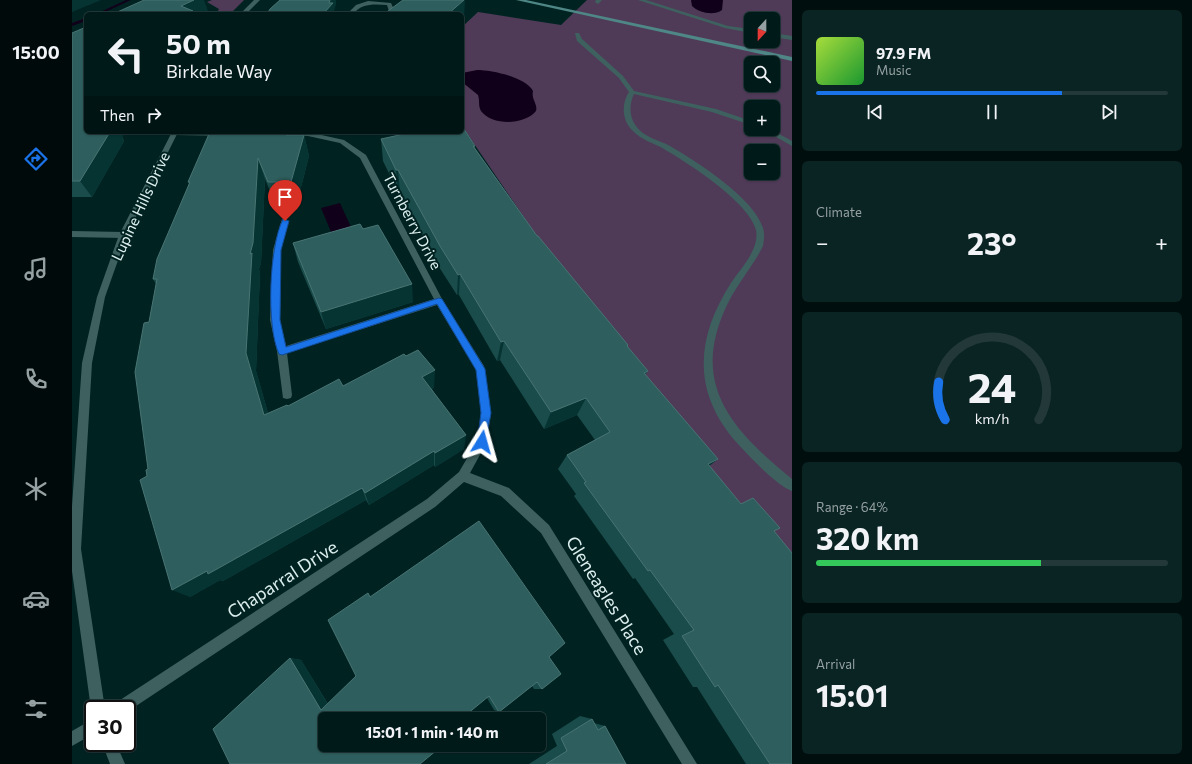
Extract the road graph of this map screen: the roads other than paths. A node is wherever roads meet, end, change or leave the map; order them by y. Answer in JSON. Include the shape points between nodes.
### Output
{"nodes":[{"id":1,"x":257,"y":0,"type":"edge"},
{"id":2,"x":519,"y":0,"type":"edge"},
{"id":3,"x":641,"y":0,"type":"edge"},
{"id":4,"x":245,"y":12,"type":"edge"},
{"id":5,"x":352,"y":12,"type":"edge"},
{"id":6,"x":392,"y":12,"type":"edge"},
{"id":7,"x":744,"y":30,"type":"edge"},
{"id":8,"x":577,"y":34,"type":"dead end"},
{"id":9,"x":780,"y":36,"type":"edge"},
{"id":10,"x":792,"y":38,"type":"edge"},
{"id":11,"x":792,"y":59,"type":"edge"},
{"id":12,"x":632,"y":92,"type":"junction"},
{"id":13,"x":744,"y":120,"type":"edge"},
{"id":14,"x":174,"y":134,"type":"edge"},
{"id":15,"x":313,"y":134,"type":"edge"},
{"id":16,"x":778,"y":136,"type":"edge"},
{"id":17,"x":792,"y":144,"type":"edge"},
{"id":18,"x":285,"y":221,"type":"dead end"},
{"id":19,"x":72,"y":234,"type":"edge"},
{"id":20,"x":123,"y":235,"type":"junction"},
{"id":21,"x":439,"y":301,"type":"junction"},
{"id":22,"x":282,"y":351,"type":"junction"},
{"id":23,"x":287,"y":395,"type":"dead end"},
{"id":24,"x":463,"y":476,"type":"junction"},
{"id":25,"x":792,"y":486,"type":"edge"},
{"id":26,"x":97,"y":700,"type":"edge"},
{"id":27,"x":133,"y":700,"type":"edge"},
{"id":28,"x":84,"y":732,"type":"edge"},
{"id":29,"x":72,"y":739,"type":"edge"},
{"id":30,"x":112,"y":752,"type":"edge"},
{"id":31,"x":118,"y":764,"type":"edge"},
{"id":32,"x":690,"y":764,"type":"edge"}],
"edges":[{"from":1,"to":4,"type":"street"},
{"from":2,"to":11,"type":"main road"},
{"from":3,"to":7,"type":"street"},
{"from":5,"to":6,"type":"street","via":[[358,5],[374,2],[389,4]]},
{"from":8,"to":12,"type":"street","via":[[579,40],[620,76]]},
{"from":9,"to":10,"type":"street"},
{"from":12,"to":13,"type":"street","via":[[714,110]]},
{"from":12,"to":25,"type":"street","via":[[628,96],[627,112],[636,131],[683,157],[707,174],[743,204],[757,224],[761,238],[759,246],[720,311],[712,332],[708,358],[709,379],[720,414],[734,434],[762,462]]},
{"from":14,"to":20,"type":"street","name":"Lupine Hills Drive"},
{"from":15,"to":21,"type":"street","name":"Turnberry Drive","via":[[342,141],[364,157]]},
{"from":16,"to":17,"type":"street"},
{"from":18,"to":22,"type":"street","via":[[277,250],[275,320]]},
{"from":19,"to":20,"type":"street"},
{"from":20,"to":26,"type":"street","name":"Lupine Hills Drive","via":[[102,297],[87,363],[75,550]]},
{"from":21,"to":22,"type":"street"},
{"from":21,"to":24,"type":"street","name":"Turnberry Drive","via":[[481,369],[486,413],[482,442]]},
{"from":22,"to":23,"type":"street"},
{"from":24,"to":27,"type":"street","name":"Chaparral Drive","via":[[431,504]]},
{"from":24,"to":32,"type":"street","name":"Gleneagles Place","via":[[505,492],[545,529]]},
{"from":28,"to":29,"type":"street"},
{"from":30,"to":31,"type":"street"}]}
